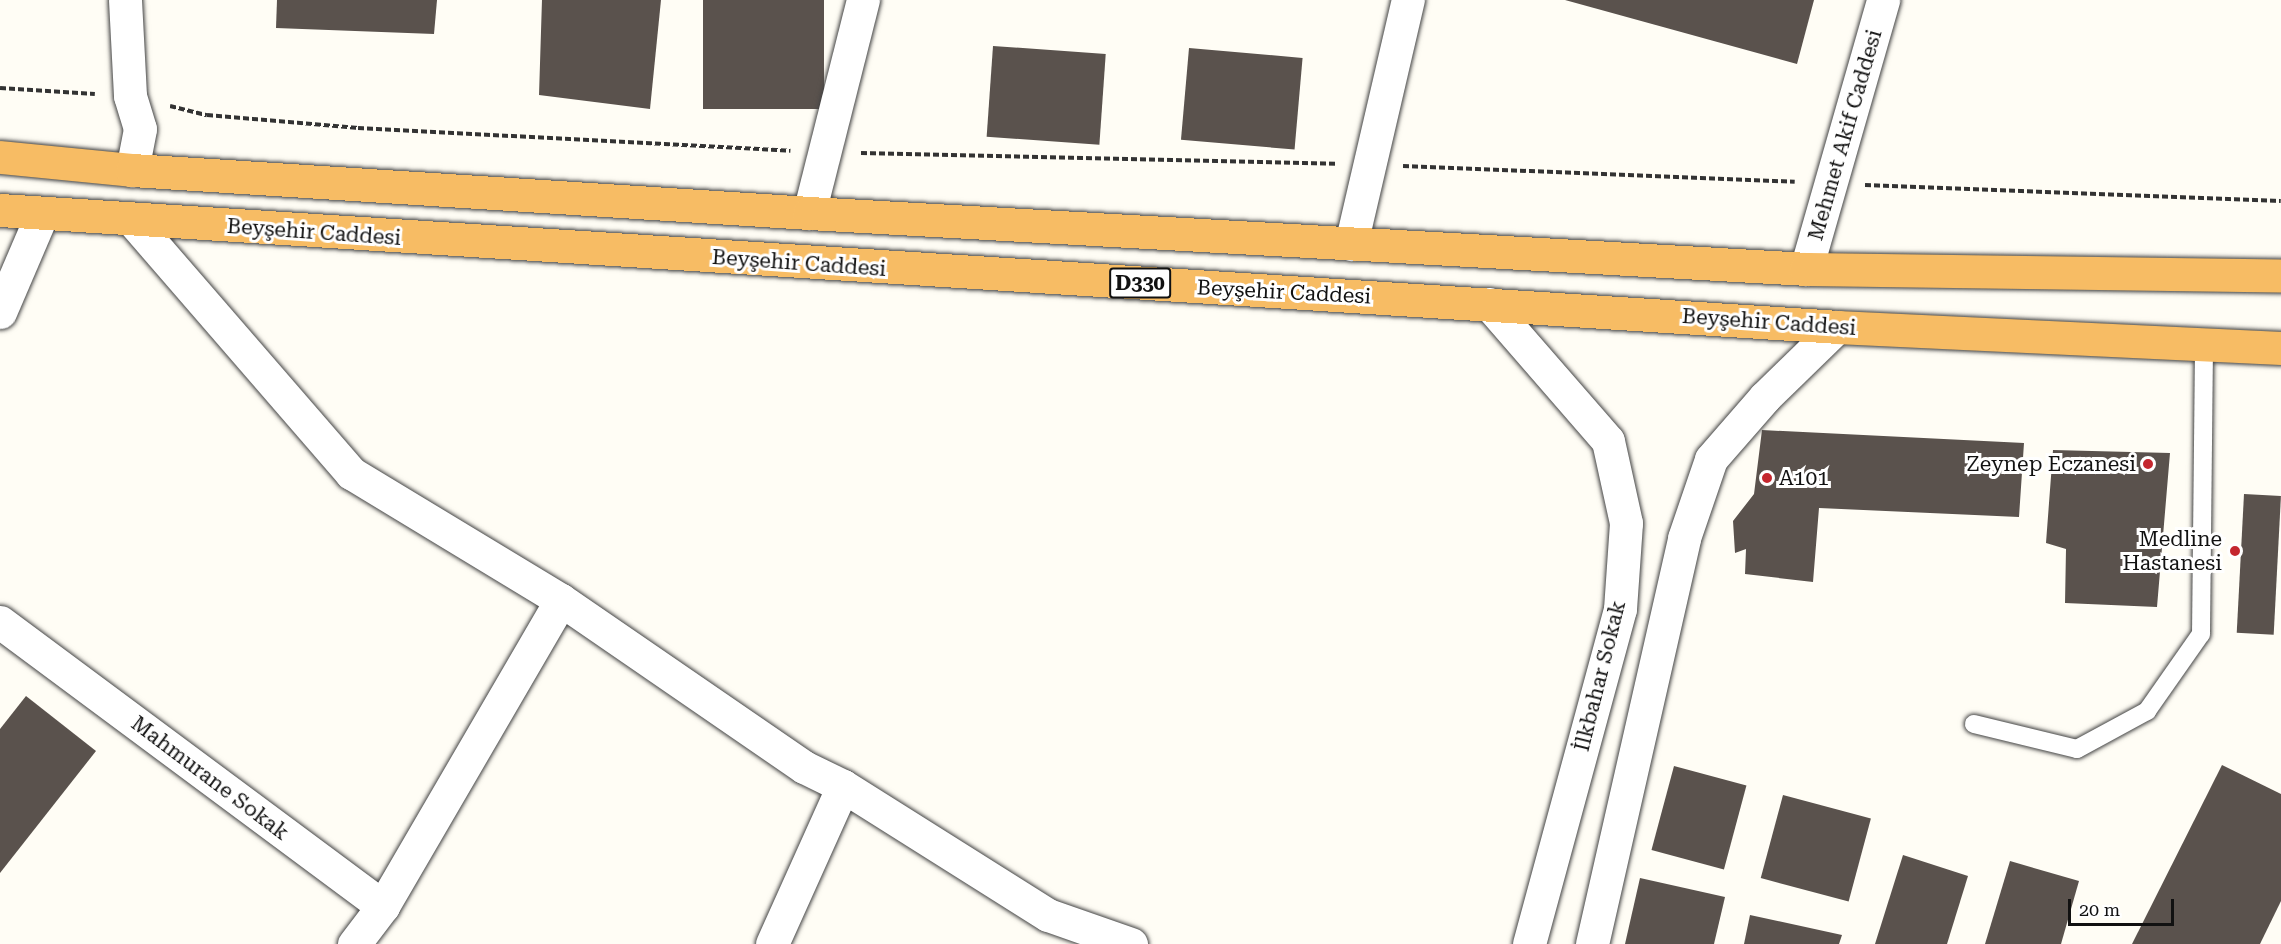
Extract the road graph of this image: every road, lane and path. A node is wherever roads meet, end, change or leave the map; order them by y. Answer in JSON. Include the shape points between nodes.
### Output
{"nodes":[{"id":1,"x":125,"y":0,"type":"edge"},
{"id":2,"x":863,"y":0,"type":"edge"},
{"id":3,"x":1408,"y":0,"type":"edge"},
{"id":4,"x":1883,"y":0,"type":"edge"},
{"id":5,"x":0,"y":88,"type":"edge"},
{"id":6,"x":130,"y":96,"type":"junction"},
{"id":7,"x":825,"y":152,"type":"junction"},
{"id":8,"x":0,"y":157,"type":"edge"},
{"id":9,"x":1370,"y":165,"type":"junction"},
{"id":10,"x":132,"y":170,"type":"junction"},
{"id":11,"x":1830,"y":184,"type":"junction"},
{"id":12,"x":2281,"y":201,"type":"edge"},
{"id":13,"x":0,"y":210,"type":"edge"},
{"id":14,"x":809,"y":213,"type":"junction"},
{"id":15,"x":42,"y":214,"type":"junction"},
{"id":16,"x":132,"y":220,"type":"junction"},
{"id":17,"x":1351,"y":244,"type":"junction"},
{"id":18,"x":1806,"y":269,"type":"junction"},
{"id":19,"x":2281,"y":276,"type":"edge"},
{"id":20,"x":1489,"y":304,"type":"junction"},
{"id":21,"x":0,"y":312,"type":"edge"},
{"id":22,"x":1837,"y":327,"type":"junction"},
{"id":23,"x":2204,"y":343,"type":"junction"},
{"id":24,"x":2281,"y":348,"type":"edge"},
{"id":25,"x":561,"y":600,"type":"junction"},
{"id":26,"x":0,"y":622,"type":"edge"},
{"id":27,"x":1974,"y":724,"type":"dead end"},
{"id":28,"x":843,"y":786,"type":"junction"},
{"id":29,"x":383,"y":906,"type":"junction"},
{"id":30,"x":354,"y":944,"type":"edge"},
{"id":31,"x":772,"y":944,"type":"edge"},
{"id":32,"x":1131,"y":944,"type":"edge"},
{"id":33,"x":1529,"y":944,"type":"edge"},
{"id":34,"x":1592,"y":944,"type":"edge"}],
"edges":[{"from":1,"to":6,"type":"street"},
{"from":2,"to":7,"type":"street"},
{"from":3,"to":9,"type":"street"},
{"from":4,"to":11,"type":"street","name":"Mehmet Akif Caddesi"},
{"from":5,"to":6,"type":"path"},
{"from":6,"to":7,"type":"path","via":[[207,115],[358,128]]},
{"from":6,"to":10,"type":"street","via":[[140,129]]},
{"from":7,"to":9,"type":"path"},
{"from":7,"to":14,"type":"street"},
{"from":8,"to":10,"type":"highway"},
{"from":9,"to":11,"type":"path"},
{"from":9,"to":17,"type":"street"},
{"from":10,"to":14,"type":"highway"},
{"from":11,"to":12,"type":"path"},
{"from":11,"to":18,"type":"street","name":"Mehmet Akif Caddesi"},
{"from":13,"to":15,"type":"highway","name":"Beyşehir Caddesi","number":"D330"},
{"from":14,"to":17,"type":"highway"},
{"from":15,"to":16,"type":"highway","name":"Beyşehir Caddesi","number":"D330"},
{"from":15,"to":21,"type":"street"},
{"from":16,"to":20,"type":"highway","name":"Beyşehir Caddesi","number":"D330"},
{"from":16,"to":25,"type":"street","via":[[351,473]]},
{"from":17,"to":18,"type":"highway"},
{"from":18,"to":19,"type":"highway"},
{"from":20,"to":22,"type":"highway","name":"Beyşehir Caddesi","number":"D330"},
{"from":20,"to":33,"type":"street","name":"İlkbahar Sokak","via":[[1608,441],[1626,523],[1620,609]]},
{"from":22,"to":23,"type":"highway","name":"Beyşehir Caddesi","number":"D330"},
{"from":22,"to":34,"type":"street","via":[[1765,397],[1711,459],[1684,538]]},
{"from":23,"to":24,"type":"highway","name":"Beyşehir Caddesi","number":"D330"},
{"from":23,"to":27,"type":"lane","via":[[2201,634],[2147,711],[2076,749]]},
{"from":25,"to":28,"type":"street","via":[[804,767]]},
{"from":25,"to":29,"type":"street"},
{"from":26,"to":29,"type":"street","name":"Mahmurane Sokak"},
{"from":28,"to":31,"type":"street"},
{"from":28,"to":32,"type":"street","via":[[1048,915]]},
{"from":29,"to":30,"type":"street"}]}
